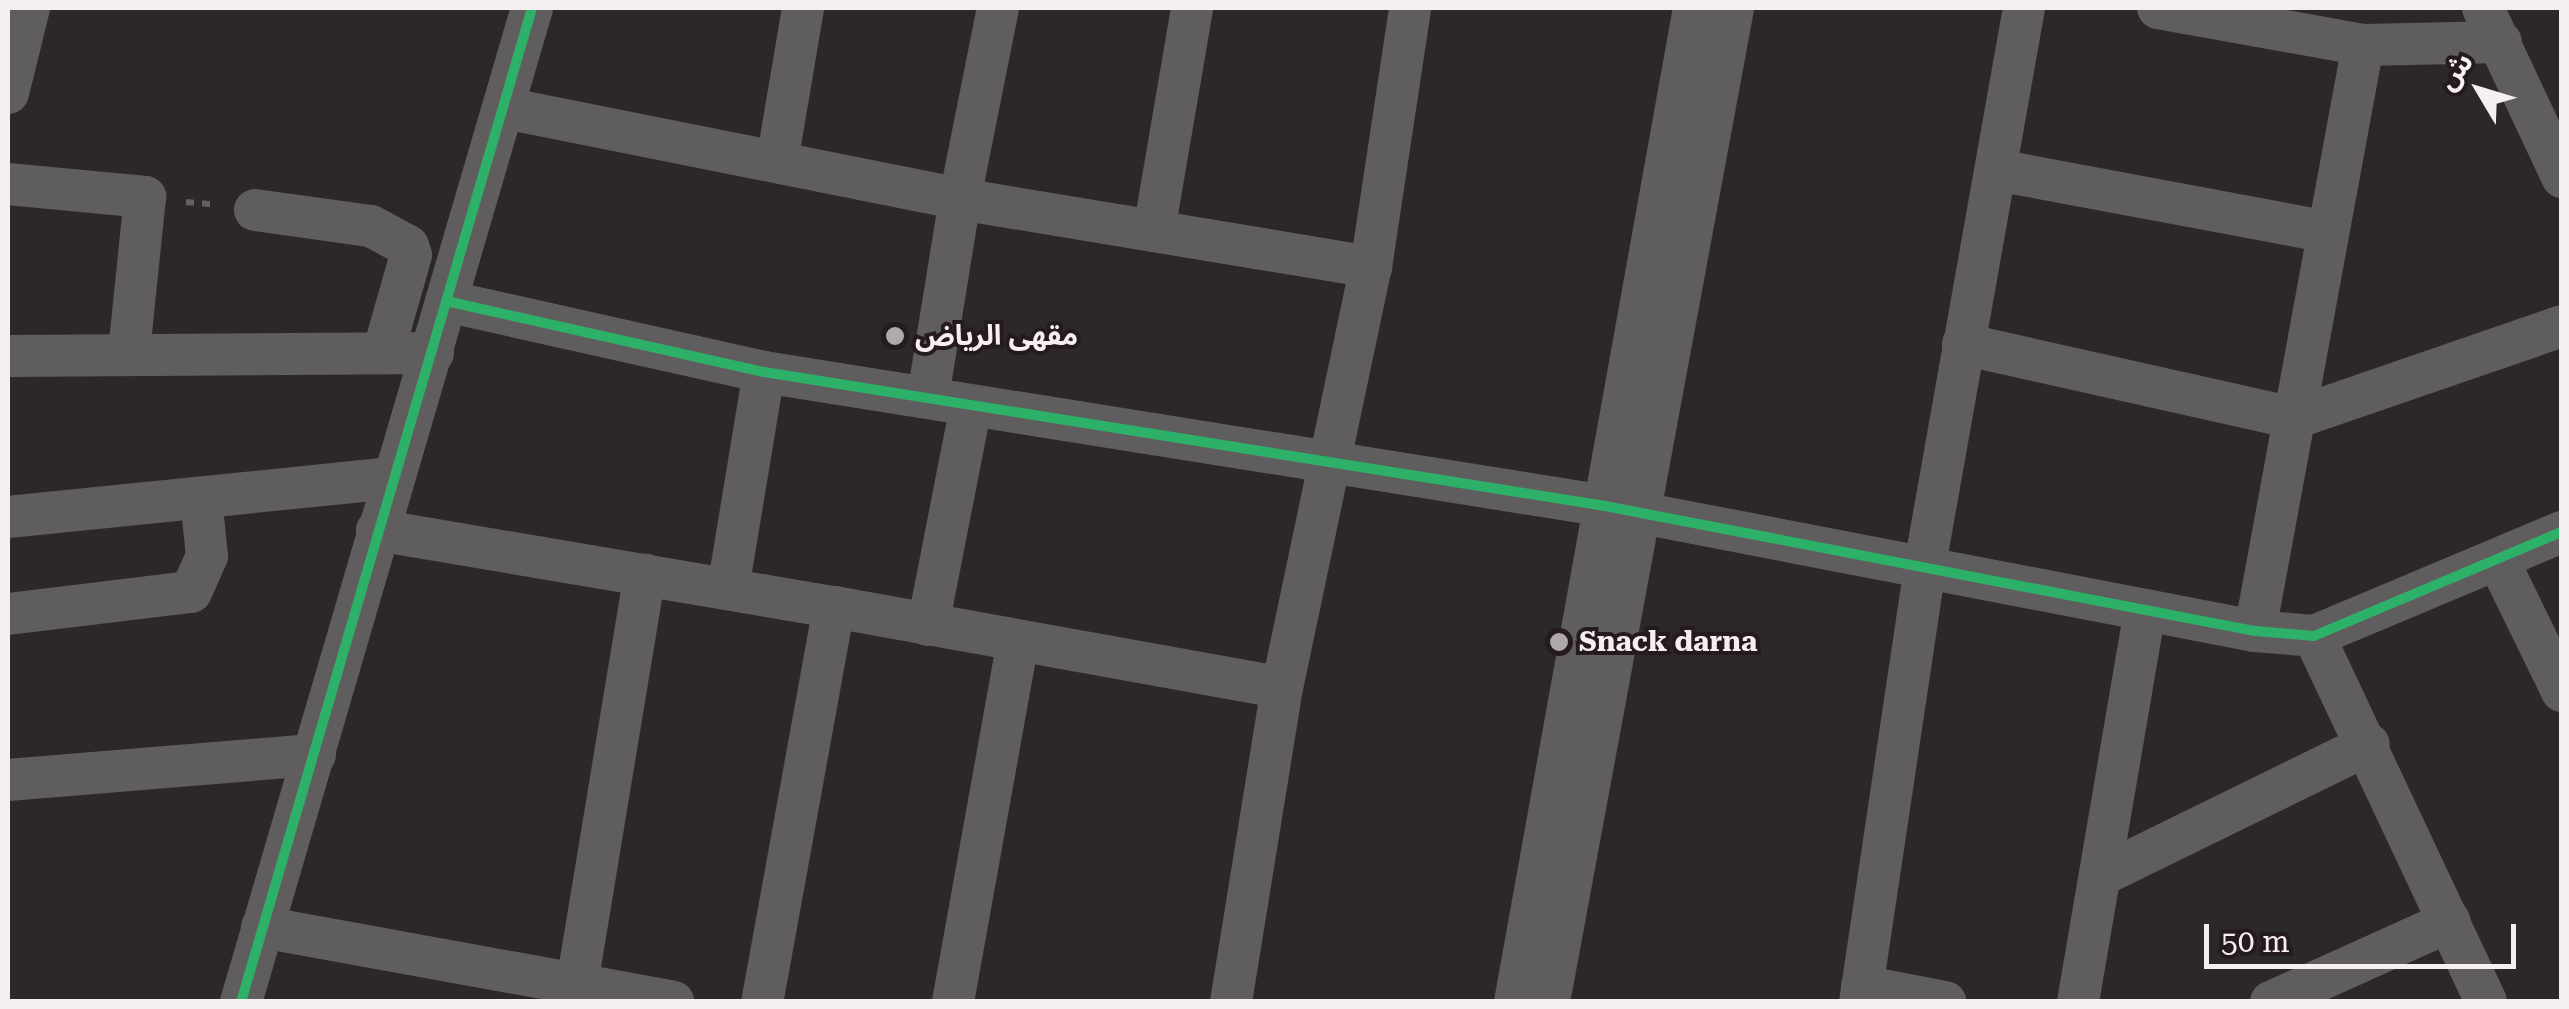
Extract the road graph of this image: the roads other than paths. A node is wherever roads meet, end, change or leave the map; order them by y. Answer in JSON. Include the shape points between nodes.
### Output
{"nodes":[{"id":1,"x":30,"y":8,"type":"edge"},
{"id":2,"x":532,"y":8,"type":"edge"},
{"id":3,"x":803,"y":8,"type":"edge"},
{"id":4,"x":998,"y":8,"type":"edge"},
{"id":5,"x":1192,"y":8,"type":"edge"},
{"id":6,"x":1694,"y":8,"type":"edge"},
{"id":7,"x":1734,"y":8,"type":"edge"},
{"id":8,"x":2024,"y":8,"type":"edge"},
{"id":9,"x":2158,"y":8,"type":"edge"},
{"id":10,"x":1400,"y":9,"type":"edge"},
{"id":11,"x":2492,"y":25,"type":"edge"},
{"id":12,"x":2363,"y":44,"type":"junction"},
{"id":13,"x":8,"y":94,"type":"edge"},
{"id":14,"x":505,"y":108,"type":"junction"},
{"id":15,"x":777,"y":162,"type":"junction"},
{"id":16,"x":1997,"y":170,"type":"junction"},
{"id":17,"x":2562,"y":177,"type":"edge"},
{"id":18,"x":8,"y":184,"type":"edge"},
{"id":19,"x":960,"y":199,"type":"junction"},
{"id":20,"x":256,"y":210,"type":"road end"},
{"id":21,"x":1154,"y":231,"type":"junction"},
{"id":22,"x":2328,"y":232,"type":"junction"},
{"id":23,"x":1371,"y":267,"type":"junction"},
{"id":24,"x":446,"y":301,"type":"junction"},
{"id":25,"x":2562,"y":326,"type":"edge"},
{"id":26,"x":1963,"y":344,"type":"junction"},
{"id":27,"x":129,"y":352,"type":"junction"},
{"id":28,"x":382,"y":353,"type":"junction"},
{"id":29,"x":433,"y":353,"type":"junction"},
{"id":30,"x":8,"y":356,"type":"edge"},
{"id":31,"x":764,"y":372,"type":"junction"},
{"id":32,"x":928,"y":397,"type":"junction"},
{"id":33,"x":970,"y":406,"type":"junction"},
{"id":34,"x":2295,"y":418,"type":"junction"},
{"id":35,"x":1332,"y":466,"type":"junction"},
{"id":36,"x":392,"y":478,"type":"junction"},
{"id":37,"x":202,"y":498,"type":"junction"},
{"id":38,"x":1624,"y":509,"type":"junction"},
{"id":39,"x":8,"y":517,"type":"edge"},
{"id":40,"x":376,"y":530,"type":"junction"},
{"id":41,"x":2562,"y":532,"type":"edge"},
{"id":42,"x":2498,"y":560,"type":"junction"},
{"id":43,"x":1925,"y":565,"type":"junction"},
{"id":44,"x":644,"y":575,"type":"junction"},
{"id":45,"x":728,"y":589,"type":"junction"},
{"id":46,"x":834,"y":607,"type":"junction"},
{"id":47,"x":8,"y":614,"type":"edge"},
{"id":48,"x":2144,"y":614,"type":"junction"},
{"id":49,"x":928,"y":625,"type":"junction"},
{"id":50,"x":2256,"y":630,"type":"junction"},
{"id":51,"x":2314,"y":636,"type":"junction"},
{"id":52,"x":1018,"y":642,"type":"junction"},
{"id":53,"x":1282,"y":688,"type":"junction"},
{"id":54,"x":2562,"y":691,"type":"edge"},
{"id":55,"x":2369,"y":744,"type":"junction"},
{"id":56,"x":315,"y":755,"type":"junction"},
{"id":57,"x":8,"y":780,"type":"edge"},
{"id":58,"x":2102,"y":875,"type":"junction"},
{"id":59,"x":2450,"y":921,"type":"junction"},
{"id":60,"x":262,"y":927,"type":"junction"},
{"id":61,"x":577,"y":984,"type":"junction"},
{"id":62,"x":1861,"y":994,"type":"edge"},
{"id":63,"x":241,"y":1002,"type":"edge"},
{"id":64,"x":672,"y":1002,"type":"edge"},
{"id":65,"x":762,"y":1002,"type":"edge"},
{"id":66,"x":953,"y":1002,"type":"edge"},
{"id":67,"x":1231,"y":1002,"type":"edge"},
{"id":68,"x":1515,"y":1002,"type":"edge"},
{"id":69,"x":1548,"y":1002,"type":"edge"},
{"id":70,"x":1945,"y":1002,"type":"edge"},
{"id":71,"x":2078,"y":1002,"type":"edge"},
{"id":72,"x":2272,"y":1002,"type":"edge"},
{"id":73,"x":2486,"y":1002,"type":"edge"}],
"edges":[{"from":1,"to":13,"type":"street"},
{"from":2,"to":14,"type":"street"},
{"from":3,"to":15,"type":"street"},
{"from":4,"to":19,"type":"street"},
{"from":5,"to":21,"type":"street"},
{"from":6,"to":38,"type":"street"},
{"from":7,"to":38,"type":"street"},
{"from":8,"to":16,"type":"street"},
{"from":9,"to":12,"type":"street"},
{"from":10,"to":23,"type":"street"},
{"from":11,"to":12,"type":"street"},
{"from":11,"to":17,"type":"street"},
{"from":12,"to":22,"type":"street"},
{"from":14,"to":15,"type":"street"},
{"from":14,"to":24,"type":"street"},
{"from":15,"to":19,"type":"street"},
{"from":16,"to":22,"type":"street"},
{"from":16,"to":26,"type":"street"},
{"from":18,"to":27,"type":"street","via":[[144,197]]},
{"from":19,"to":21,"type":"street"},
{"from":19,"to":32,"type":"street"},
{"from":20,"to":28,"type":"street","via":[[370,226],[408,246],[411,255]]},
{"from":21,"to":23,"type":"street"},
{"from":22,"to":34,"type":"street"},
{"from":23,"to":35,"type":"street"},
{"from":24,"to":29,"type":"street"},
{"from":24,"to":31,"type":"street"},
{"from":25,"to":34,"type":"street"},
{"from":26,"to":34,"type":"street"},
{"from":26,"to":43,"type":"street"},
{"from":27,"to":28,"type":"street"},
{"from":27,"to":30,"type":"street"},
{"from":28,"to":29,"type":"street"},
{"from":29,"to":36,"type":"street"},
{"from":31,"to":32,"type":"street"},
{"from":31,"to":45,"type":"street"},
{"from":32,"to":33,"type":"street"},
{"from":33,"to":35,"type":"street"},
{"from":33,"to":49,"type":"street"},
{"from":34,"to":50,"type":"street"},
{"from":35,"to":38,"type":"street"},
{"from":35,"to":53,"type":"street"},
{"from":36,"to":37,"type":"street"},
{"from":36,"to":40,"type":"street"},
{"from":37,"to":39,"type":"street"},
{"from":37,"to":47,"type":"street","via":[[208,556],[191,592]]},
{"from":38,"to":43,"type":"street"},
{"from":38,"to":68,"type":"street"},
{"from":38,"to":69,"type":"street"},
{"from":40,"to":44,"type":"street"},
{"from":40,"to":56,"type":"street"},
{"from":41,"to":42,"type":"street"},
{"from":42,"to":51,"type":"street"},
{"from":42,"to":54,"type":"street"},
{"from":43,"to":48,"type":"street"},
{"from":43,"to":62,"type":"street"},
{"from":44,"to":45,"type":"street"},
{"from":44,"to":61,"type":"street"},
{"from":45,"to":46,"type":"street"},
{"from":46,"to":49,"type":"street"},
{"from":46,"to":65,"type":"street"},
{"from":48,"to":50,"type":"street"},
{"from":48,"to":58,"type":"street"},
{"from":49,"to":52,"type":"street"},
{"from":50,"to":51,"type":"street"},
{"from":51,"to":55,"type":"street"},
{"from":52,"to":53,"type":"street"},
{"from":52,"to":66,"type":"street"},
{"from":53,"to":67,"type":"street"},
{"from":55,"to":58,"type":"street"},
{"from":55,"to":59,"type":"street"},
{"from":56,"to":57,"type":"street"},
{"from":56,"to":60,"type":"street"},
{"from":58,"to":71,"type":"street"},
{"from":59,"to":72,"type":"street"},
{"from":59,"to":73,"type":"street"},
{"from":60,"to":61,"type":"street"},
{"from":60,"to":63,"type":"street"},
{"from":61,"to":64,"type":"street"},
{"from":62,"to":70,"type":"street"}]}
